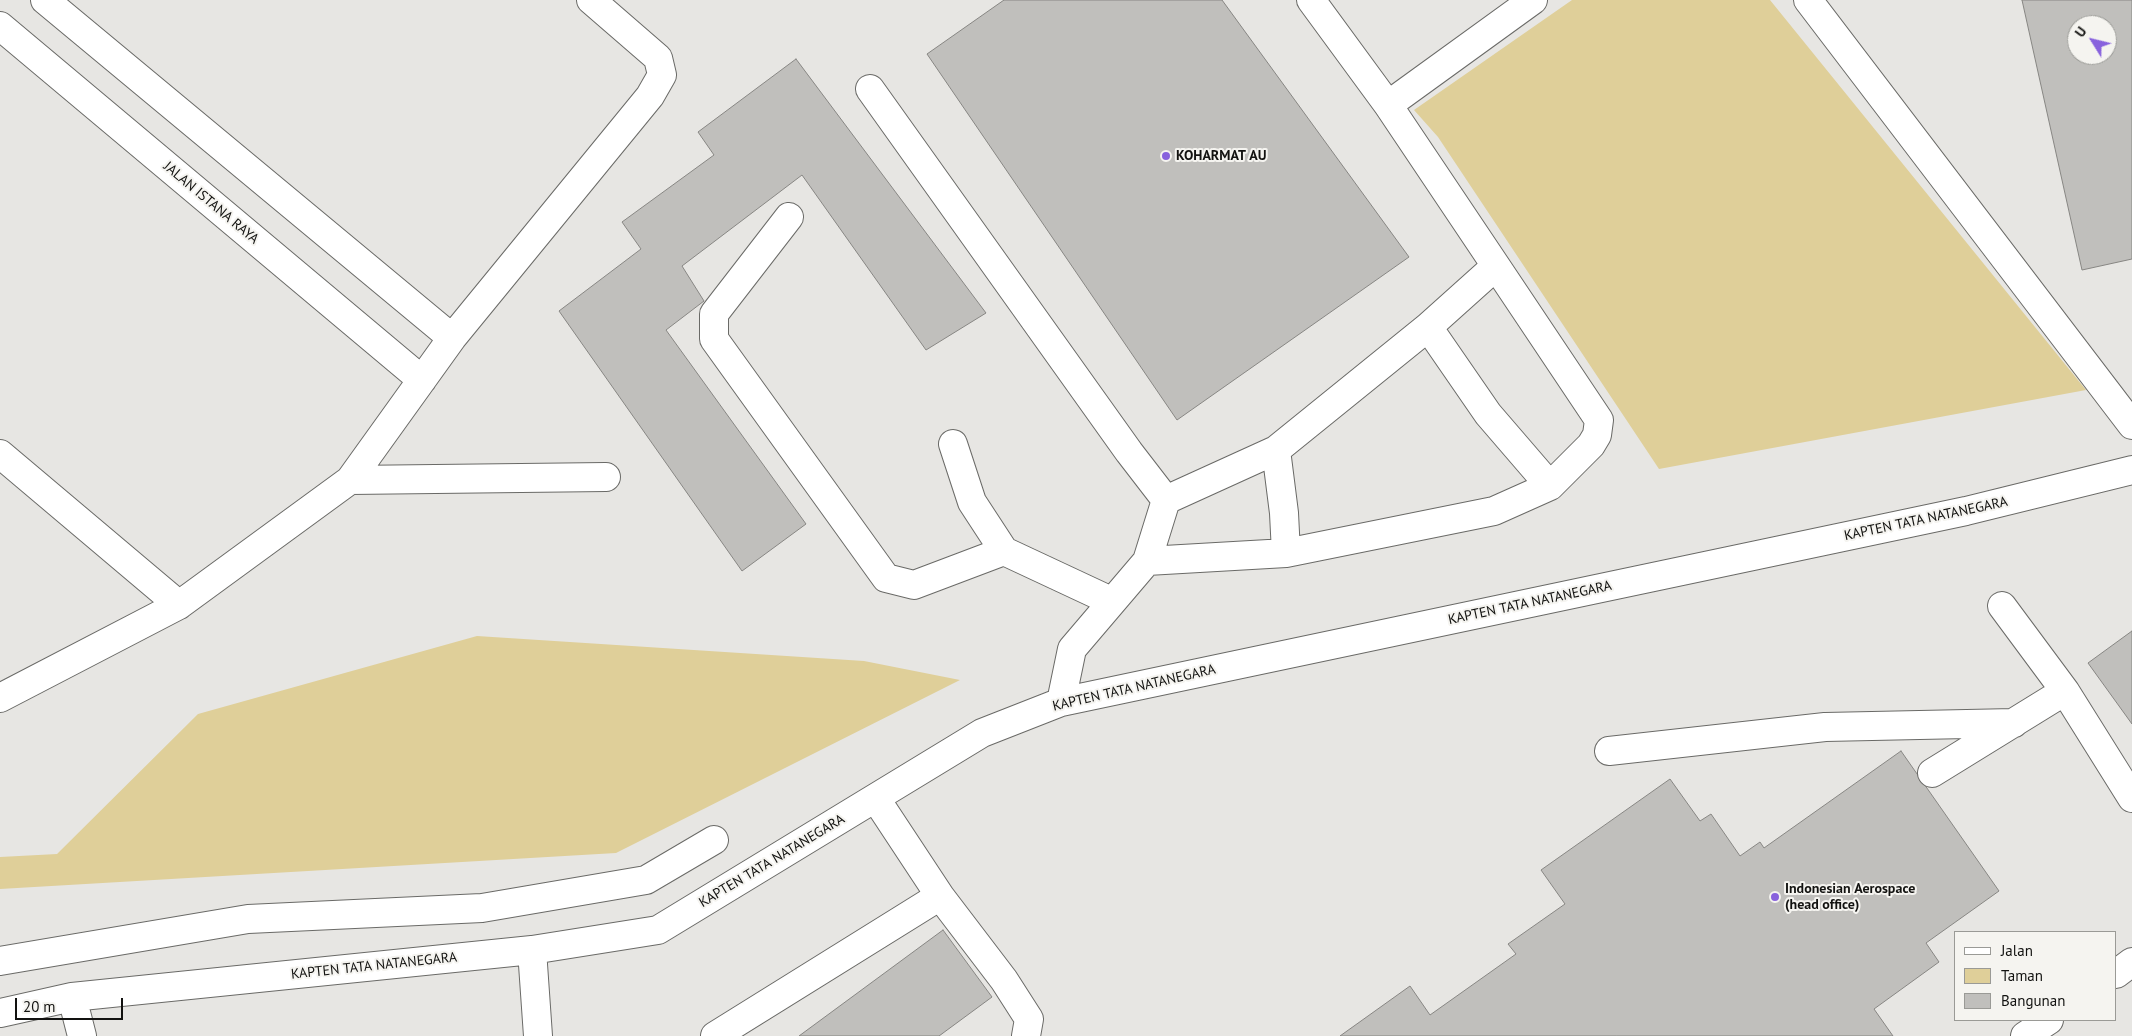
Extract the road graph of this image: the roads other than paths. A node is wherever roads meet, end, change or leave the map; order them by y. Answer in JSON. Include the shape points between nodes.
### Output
{"nodes":[{"id":1,"x":45,"y":0,"type":"edge"},
{"id":2,"x":591,"y":0,"type":"edge"},
{"id":3,"x":1311,"y":0,"type":"edge"},
{"id":4,"x":1533,"y":0,"type":"edge"},
{"id":5,"x":1808,"y":0,"type":"edge"},
{"id":6,"x":0,"y":26,"type":"edge"},
{"id":7,"x":870,"y":89,"type":"dead end"},
{"id":8,"x":1388,"y":105,"type":"junction"},
{"id":9,"x":789,"y":217,"type":"dead end"},
{"id":10,"x":1496,"y":266,"type":"junction"},
{"id":11,"x":1428,"y":327,"type":"junction"},
{"id":12,"x":452,"y":338,"type":"junction"},
{"id":13,"x":422,"y":380,"type":"junction"},
{"id":14,"x":2132,"y":425,"type":"edge"},
{"id":15,"x":953,"y":444,"type":"dead end"},
{"id":16,"x":1276,"y":450,"type":"junction"},
{"id":17,"x":0,"y":454,"type":"edge"},
{"id":18,"x":2132,"y":470,"type":"edge"},
{"id":19,"x":606,"y":477,"type":"dead end"},
{"id":20,"x":350,"y":480,"type":"junction"},
{"id":21,"x":1550,"y":486,"type":"junction"},
{"id":22,"x":1166,"y":500,"type":"junction"},
{"id":23,"x":1004,"y":551,"type":"junction"},
{"id":24,"x":1286,"y":553,"type":"junction"},
{"id":25,"x":1147,"y":561,"type":"junction"},
{"id":26,"x":1111,"y":601,"type":"junction"},
{"id":27,"x":179,"y":605,"type":"junction"},
{"id":28,"x":2002,"y":606,"type":"dead end"},
{"id":29,"x":2065,"y":691,"type":"junction"},
{"id":30,"x":0,"y":698,"type":"edge"},
{"id":31,"x":1061,"y":702,"type":"junction"},
{"id":32,"x":2014,"y":723,"type":"junction"},
{"id":33,"x":1609,"y":751,"type":"dead end"},
{"id":34,"x":1932,"y":773,"type":"dead end"},
{"id":35,"x":2132,"y":798,"type":"edge"},
{"id":36,"x":876,"y":799,"type":"junction"},
{"id":37,"x":714,"y":840,"type":"dead end"},
{"id":38,"x":940,"y":896,"type":"junction"},
{"id":39,"x":532,"y":950,"type":"junction"},
{"id":40,"x":0,"y":961,"type":"edge"},
{"id":41,"x":2132,"y":962,"type":"edge"},
{"id":42,"x":2117,"y":973,"type":"edge"},
{"id":43,"x":72,"y":997,"type":"junction"},
{"id":44,"x":0,"y":1013,"type":"edge"},
{"id":45,"x":2048,"y":1021,"type":"edge"},
{"id":46,"x":82,"y":1036,"type":"edge"},
{"id":47,"x":538,"y":1036,"type":"edge"},
{"id":48,"x":715,"y":1036,"type":"edge"},
{"id":49,"x":1026,"y":1036,"type":"edge"},
{"id":50,"x":2025,"y":1036,"type":"edge"}],
"edges":[{"from":1,"to":12,"type":"street"},
{"from":2,"to":12,"type":"street","via":[[658,58],[662,75],[650,96]]},
{"from":3,"to":8,"type":"street"},
{"from":4,"to":8,"type":"street"},
{"from":5,"to":14,"type":"street"},
{"from":6,"to":13,"type":"street","name":"JALAN ISTANA RAYA"},
{"from":7,"to":22,"type":"street"},
{"from":8,"to":10,"type":"street"},
{"from":9,"to":23,"type":"street","via":[[714,314],[714,339],[886,578],[914,585]]},
{"from":10,"to":11,"type":"street"},
{"from":10,"to":21,"type":"street","via":[[1599,420],[1592,444]]},
{"from":11,"to":16,"type":"street"},
{"from":11,"to":21,"type":"street","via":[[1488,414]]},
{"from":12,"to":13,"type":"street"},
{"from":13,"to":20,"type":"street"},
{"from":15,"to":23,"type":"street","via":[[972,502]]},
{"from":16,"to":22,"type":"street"},
{"from":16,"to":24,"type":"street"},
{"from":17,"to":27,"type":"street"},
{"from":18,"to":31,"type":"street","name":"KAPTEN TATA NATANEGARA","via":[[1966,511]]},
{"from":19,"to":20,"type":"street"},
{"from":20,"to":27,"type":"street"},
{"from":21,"to":24,"type":"street","via":[[1494,511]]},
{"from":22,"to":25,"type":"street"},
{"from":23,"to":26,"type":"street"},
{"from":24,"to":25,"type":"street"},
{"from":25,"to":26,"type":"street"},
{"from":26,"to":31,"type":"street","via":[[1072,649]]},
{"from":27,"to":30,"type":"street"},
{"from":28,"to":29,"type":"street"},
{"from":29,"to":32,"type":"street"},
{"from":29,"to":35,"type":"street"},
{"from":31,"to":36,"type":"street","name":"KAPTEN TATA NATANEGARA","via":[[982,733]]},
{"from":32,"to":33,"type":"street","via":[[1825,727]]},
{"from":32,"to":34,"type":"street"},
{"from":36,"to":38,"type":"street"},
{"from":36,"to":39,"type":"street","name":"KAPTEN TATA NATANEGARA","via":[[658,930]]},
{"from":37,"to":40,"type":"street","via":[[646,880],[482,908],[248,919]]},
{"from":38,"to":48,"type":"street"},
{"from":38,"to":49,"type":"street","via":[[1004,980],[1029,1019]]},
{"from":39,"to":43,"type":"street","name":"KAPTEN TATA NATANEGARA"},
{"from":39,"to":47,"type":"street"},
{"from":41,"to":42,"type":"street"},
{"from":43,"to":44,"type":"street","name":"KAPTEN TATA NATANEGARA"},
{"from":43,"to":46,"type":"street"},
{"from":45,"to":50,"type":"street"}]}
